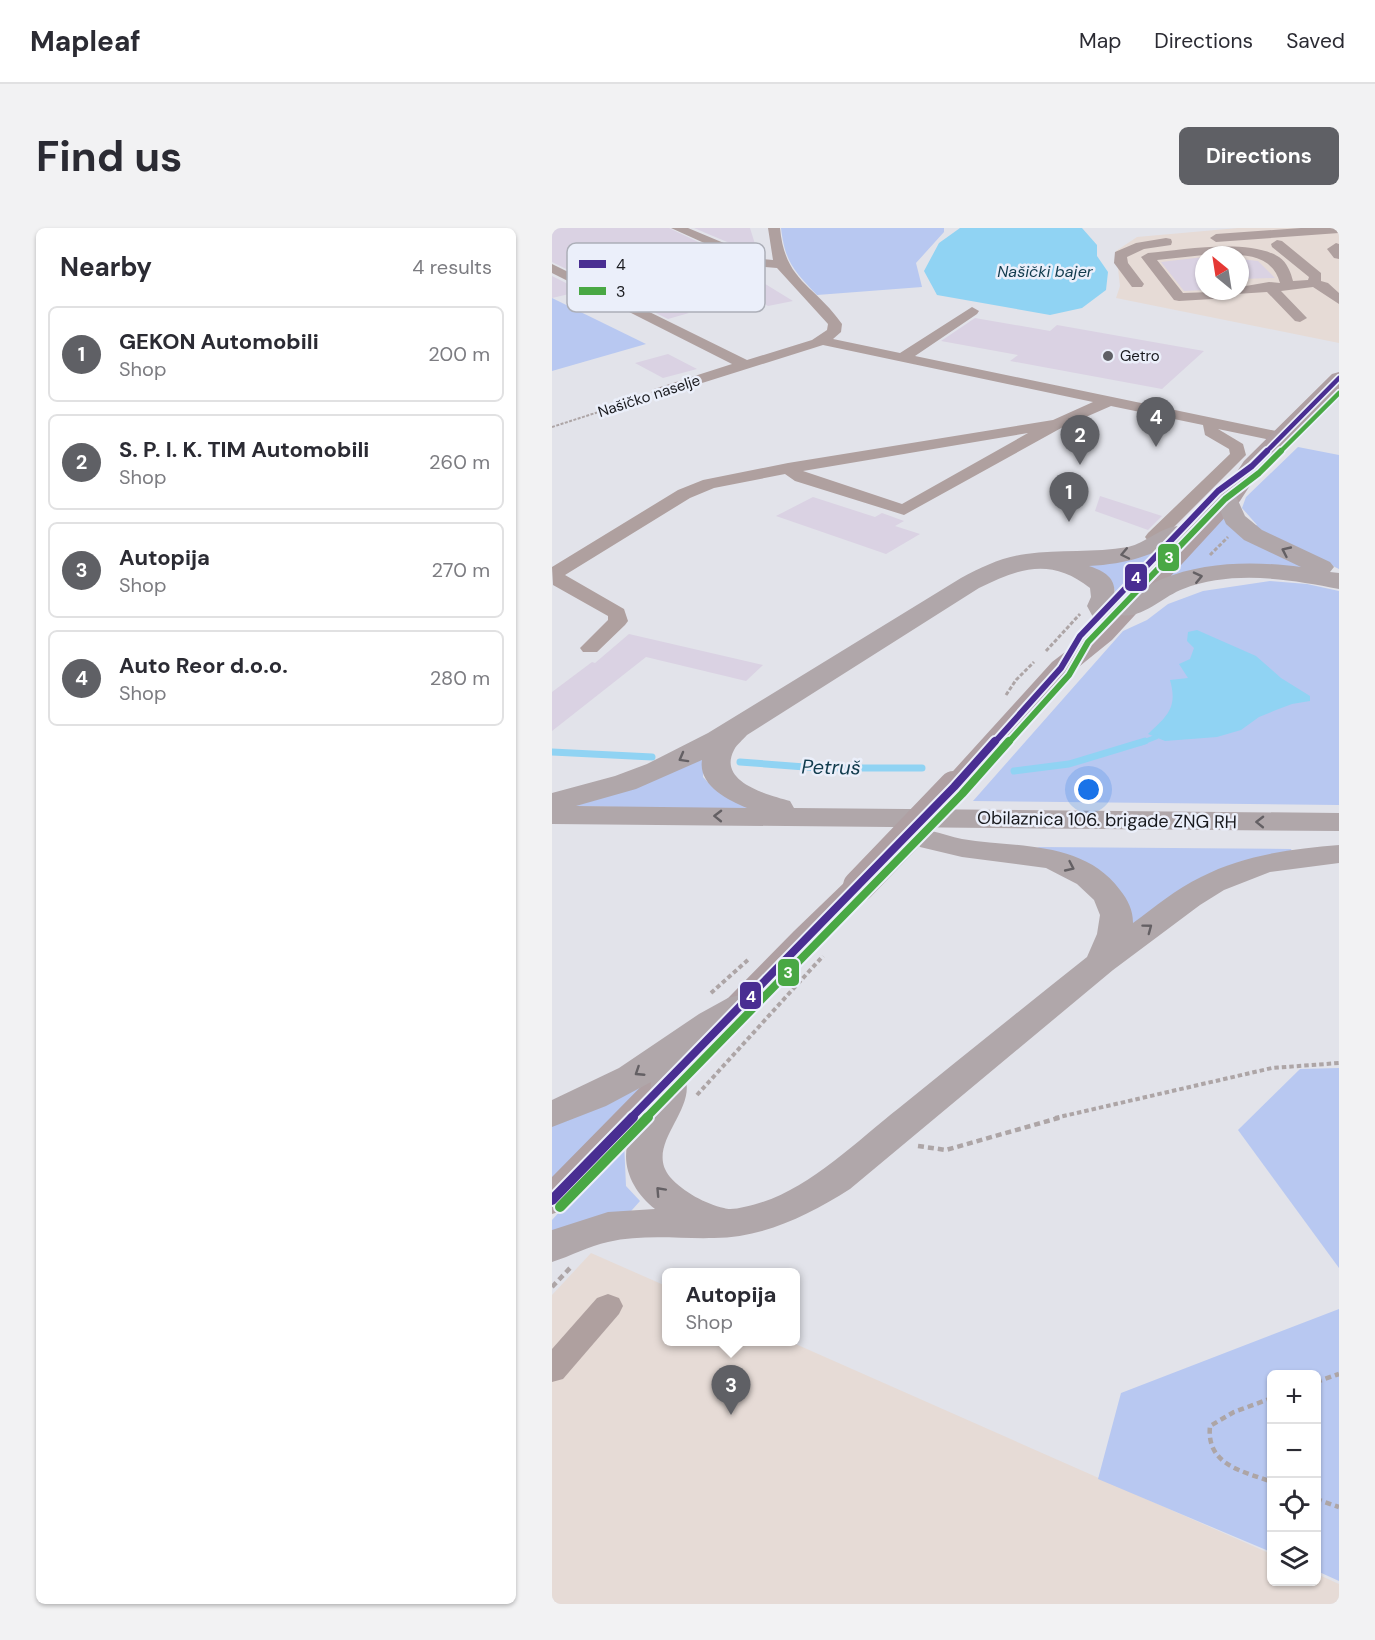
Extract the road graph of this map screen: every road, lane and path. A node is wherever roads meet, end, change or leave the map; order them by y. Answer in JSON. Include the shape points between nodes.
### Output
{"nodes":[{"id":1,"x":677,"y":228,"type":"edge"},
{"id":2,"x":774,"y":228,"type":"edge"},
{"id":3,"x":1339,"y":228,"type":"edge"},
{"id":4,"x":1273,"y":235,"type":"edge"},
{"id":5,"x":713,"y":243,"type":"edge"},
{"id":6,"x":1249,"y":252,"type":"edge"},
{"id":7,"x":1195,"y":254,"type":"edge"},
{"id":8,"x":765,"y":263,"type":"edge"},
{"id":9,"x":780,"y":264,"type":"junction"},
{"id":10,"x":552,"y":268,"type":"edge"},
{"id":11,"x":567,"y":276,"type":"edge"},
{"id":12,"x":1314,"y":283,"type":"junction"},
{"id":13,"x":1137,"y":284,"type":"dead end"},
{"id":14,"x":1287,"y":284,"type":"junction"},
{"id":15,"x":1269,"y":286,"type":"junction"},
{"id":16,"x":1249,"y":291,"type":"edge"},
{"id":17,"x":1195,"y":296,"type":"edge"},
{"id":18,"x":1339,"y":300,"type":"edge"},
{"id":19,"x":972,"y":311,"type":"dead end"},
{"id":20,"x":640,"y":312,"type":"edge"},
{"id":21,"x":1300,"y":318,"type":"dead end"},
{"id":22,"x":823,"y":340,"type":"junction"},
{"id":23,"x":903,"y":357,"type":"junction"},
{"id":24,"x":745,"y":365,"type":"junction"},
{"id":25,"x":1339,"y":378,"type":"edge"},
{"id":26,"x":659,"y":392,"type":"joint"},
{"id":27,"x":1110,"y":401,"type":"junction"},
{"id":28,"x":1219,"y":417,"type":"junction"},
{"id":29,"x":1057,"y":424,"type":"junction"},
{"id":30,"x":552,"y":427,"type":"edge"},
{"id":31,"x":1281,"y":437,"type":"junction"},
{"id":32,"x":1252,"y":466,"type":"junction"},
{"id":33,"x":788,"y":468,"type":"junction"},
{"id":34,"x":1228,"y":501,"type":"junction"},
{"id":35,"x":1179,"y":532,"type":"junction"},
{"id":36,"x":1154,"y":537,"type":"dead end"},
{"id":37,"x":1042,"y":560,"type":"junction"},
{"id":38,"x":553,"y":574,"type":"edge"},
{"id":39,"x":1339,"y":575,"type":"edge"},
{"id":40,"x":1339,"y":581,"type":"edge"},
{"id":41,"x":1115,"y":611,"type":"junction"},
{"id":42,"x":590,"y":648,"type":"dead end"},
{"id":43,"x":735,"y":731,"type":"junction"},
{"id":44,"x":552,"y":802,"type":"edge"},
{"id":45,"x":552,"y":814,"type":"edge"},
{"id":46,"x":861,"y":818,"type":"junction"},
{"id":47,"x":1334,"y":826,"type":"edge"},
{"id":48,"x":552,"y":837,"type":"edge"},
{"id":49,"x":931,"y":840,"type":"junction"},
{"id":50,"x":1339,"y":854,"type":"edge"},
{"id":51,"x":825,"y":954,"type":"dead end"},
{"id":52,"x":1101,"y":963,"type":"junction"},
{"id":53,"x":740,"y":1006,"type":"junction"},
{"id":54,"x":1339,"y":1063,"type":"edge"},
{"id":55,"x":681,"y":1089,"type":"junction"},
{"id":56,"x":552,"y":1114,"type":"edge"},
{"id":57,"x":913,"y":1147,"type":"dead end"},
{"id":58,"x":552,"y":1200,"type":"edge"},
{"id":59,"x":731,"y":1223,"type":"junction"},
{"id":60,"x":563,"y":1256,"type":"edge"},
{"id":61,"x":552,"y":1287,"type":"edge"},
{"id":62,"x":608,"y":1306,"type":"dead end"},
{"id":63,"x":552,"y":1370,"type":"edge"},
{"id":64,"x":1339,"y":1374,"type":"edge"},
{"id":65,"x":1321,"y":1381,"type":"edge"},
{"id":66,"x":1267,"y":1400,"type":"edge"},
{"id":67,"x":1267,"y":1480,"type":"edge"},
{"id":68,"x":1321,"y":1500,"type":"edge"},
{"id":69,"x":1339,"y":1507,"type":"edge"}],
"edges":[{"from":1,"to":5,"type":"street"},
{"from":2,"to":9,"type":"street"},
{"from":3,"to":4,"type":"street"},
{"from":4,"to":12,"type":"street","via":[[1316,276]]},
{"from":4,"to":13,"type":"street","via":[[1128,249],[1120,255],[1121,262]]},
{"from":6,"to":14,"type":"street","via":[[1275,261]]},
{"from":7,"to":17,"type":"street","via":[[1148,257],[1179,297]]},
{"from":8,"to":9,"type":"street"},
{"from":9,"to":22,"type":"street","via":[[835,324],[834,332]]},
{"from":10,"to":11,"type":"street","name":"Našičko naselje"},
{"from":12,"to":14,"type":"street"},
{"from":12,"to":18,"type":"street"},
{"from":14,"to":15,"type":"street"},
{"from":15,"to":16,"type":"street"},
{"from":15,"to":21,"type":"street"},
{"from":19,"to":23,"type":"street"},
{"from":20,"to":24,"type":"street","name":"Našičko naselje"},
{"from":22,"to":23,"type":"street"},
{"from":22,"to":24,"type":"street","name":"Našičko naselje"},
{"from":23,"to":27,"type":"street"},
{"from":24,"to":26,"type":"street","name":"Našičko naselje"},
{"from":25,"to":31,"type":"main road"},
{"from":26,"to":30,"type":"path","name":"Našičko naselje"},
{"from":27,"to":28,"type":"street"},
{"from":27,"to":29,"type":"street"},
{"from":28,"to":31,"type":"street"},
{"from":28,"to":36,"type":"street","via":[[1209,427],[1211,432],[1237,447],[1238,455]]},
{"from":29,"to":33,"type":"street"},
{"from":29,"to":33,"type":"street","via":[[904,510],[801,477]]},
{"from":31,"to":32,"type":"main road"},
{"from":32,"to":34,"type":"main road"},
{"from":32,"to":35,"type":"main road","via":[[1230,480]]},
{"from":33,"to":38,"type":"street","via":[[736,477],[684,494]]},
{"from":39,"to":34,"type":"highway","one_way":true,"via":[[1252,535],[1234,519]]},
{"from":34,"to":41,"type":"main road"},
{"from":35,"to":37,"type":"highway","one_way":true,"via":[[1128,554]]},
{"from":35,"to":41,"type":"main road"},
{"from":37,"to":41,"type":"highway","via":[[1077,569],[1095,579],[1104,591],[1100,606]]},
{"from":37,"to":43,"type":"highway","via":[[1010,564],[979,578]]},
{"from":38,"to":42,"type":"street","via":[[617,613],[618,621]]},
{"from":41,"to":40,"type":"highway","one_way":true,"via":[[1174,584],[1220,573],[1254,570]]},
{"from":41,"to":53,"type":"main road","bridge":true,"via":[[1103,635],[1061,668],[954,786]]},
{"from":43,"to":44,"type":"highway","one_way":true,"via":[[631,783]]},
{"from":43,"to":46,"type":"highway","via":[[723,745],[716,765],[726,784],[738,794],[787,809]]},
{"from":46,"to":45,"type":"highway","name":"Obilaznica 106. brigade ZNG RH","one_way":true},
{"from":47,"to":46,"type":"highway","name":"Obilaznica 106. brigade ZNG RH","one_way":true},
{"from":47,"to":49,"type":"highway","name":"Obilaznica 106. brigade ZNG RH"},
{"from":48,"to":49,"type":"highway","name":"Obilaznica 106. brigade ZNG RH"},
{"from":49,"to":52,"type":"highway","one_way":true,"via":[[963,848],[1043,857],[1082,872],[1097,883],[1114,906],[1117,922]]},
{"from":52,"to":50,"type":"highway","one_way":true,"via":[[1188,897],[1213,883],[1269,863]]},
{"from":51,"to":55,"type":"path"},
{"from":52,"to":59,"type":"highway","via":[[836,1179],[775,1213]]},
{"from":53,"to":55,"type":"main road"},
{"from":53,"to":56,"type":"highway","one_way":true,"via":[[706,1024],[630,1078]]},
{"from":54,"to":57,"type":"path","via":[[1272,1068],[1031,1124],[946,1150]]},
{"from":55,"to":58,"type":"main road"},
{"from":59,"to":55,"type":"highway","one_way":true,"via":[[677,1206],[662,1196],[648,1174],[646,1145],[668,1103],[670,1090]]},
{"from":59,"to":60,"type":"highway","via":[[610,1227],[581,1235]]},
{"from":60,"to":61,"type":"path"},
{"from":62,"to":63,"type":"street"},
{"from":64,"to":65,"type":"path"},
{"from":66,"to":67,"type":"path","via":[[1210,1426],[1209,1442],[1217,1455],[1234,1467]]},
{"from":68,"to":69,"type":"path"}]}
